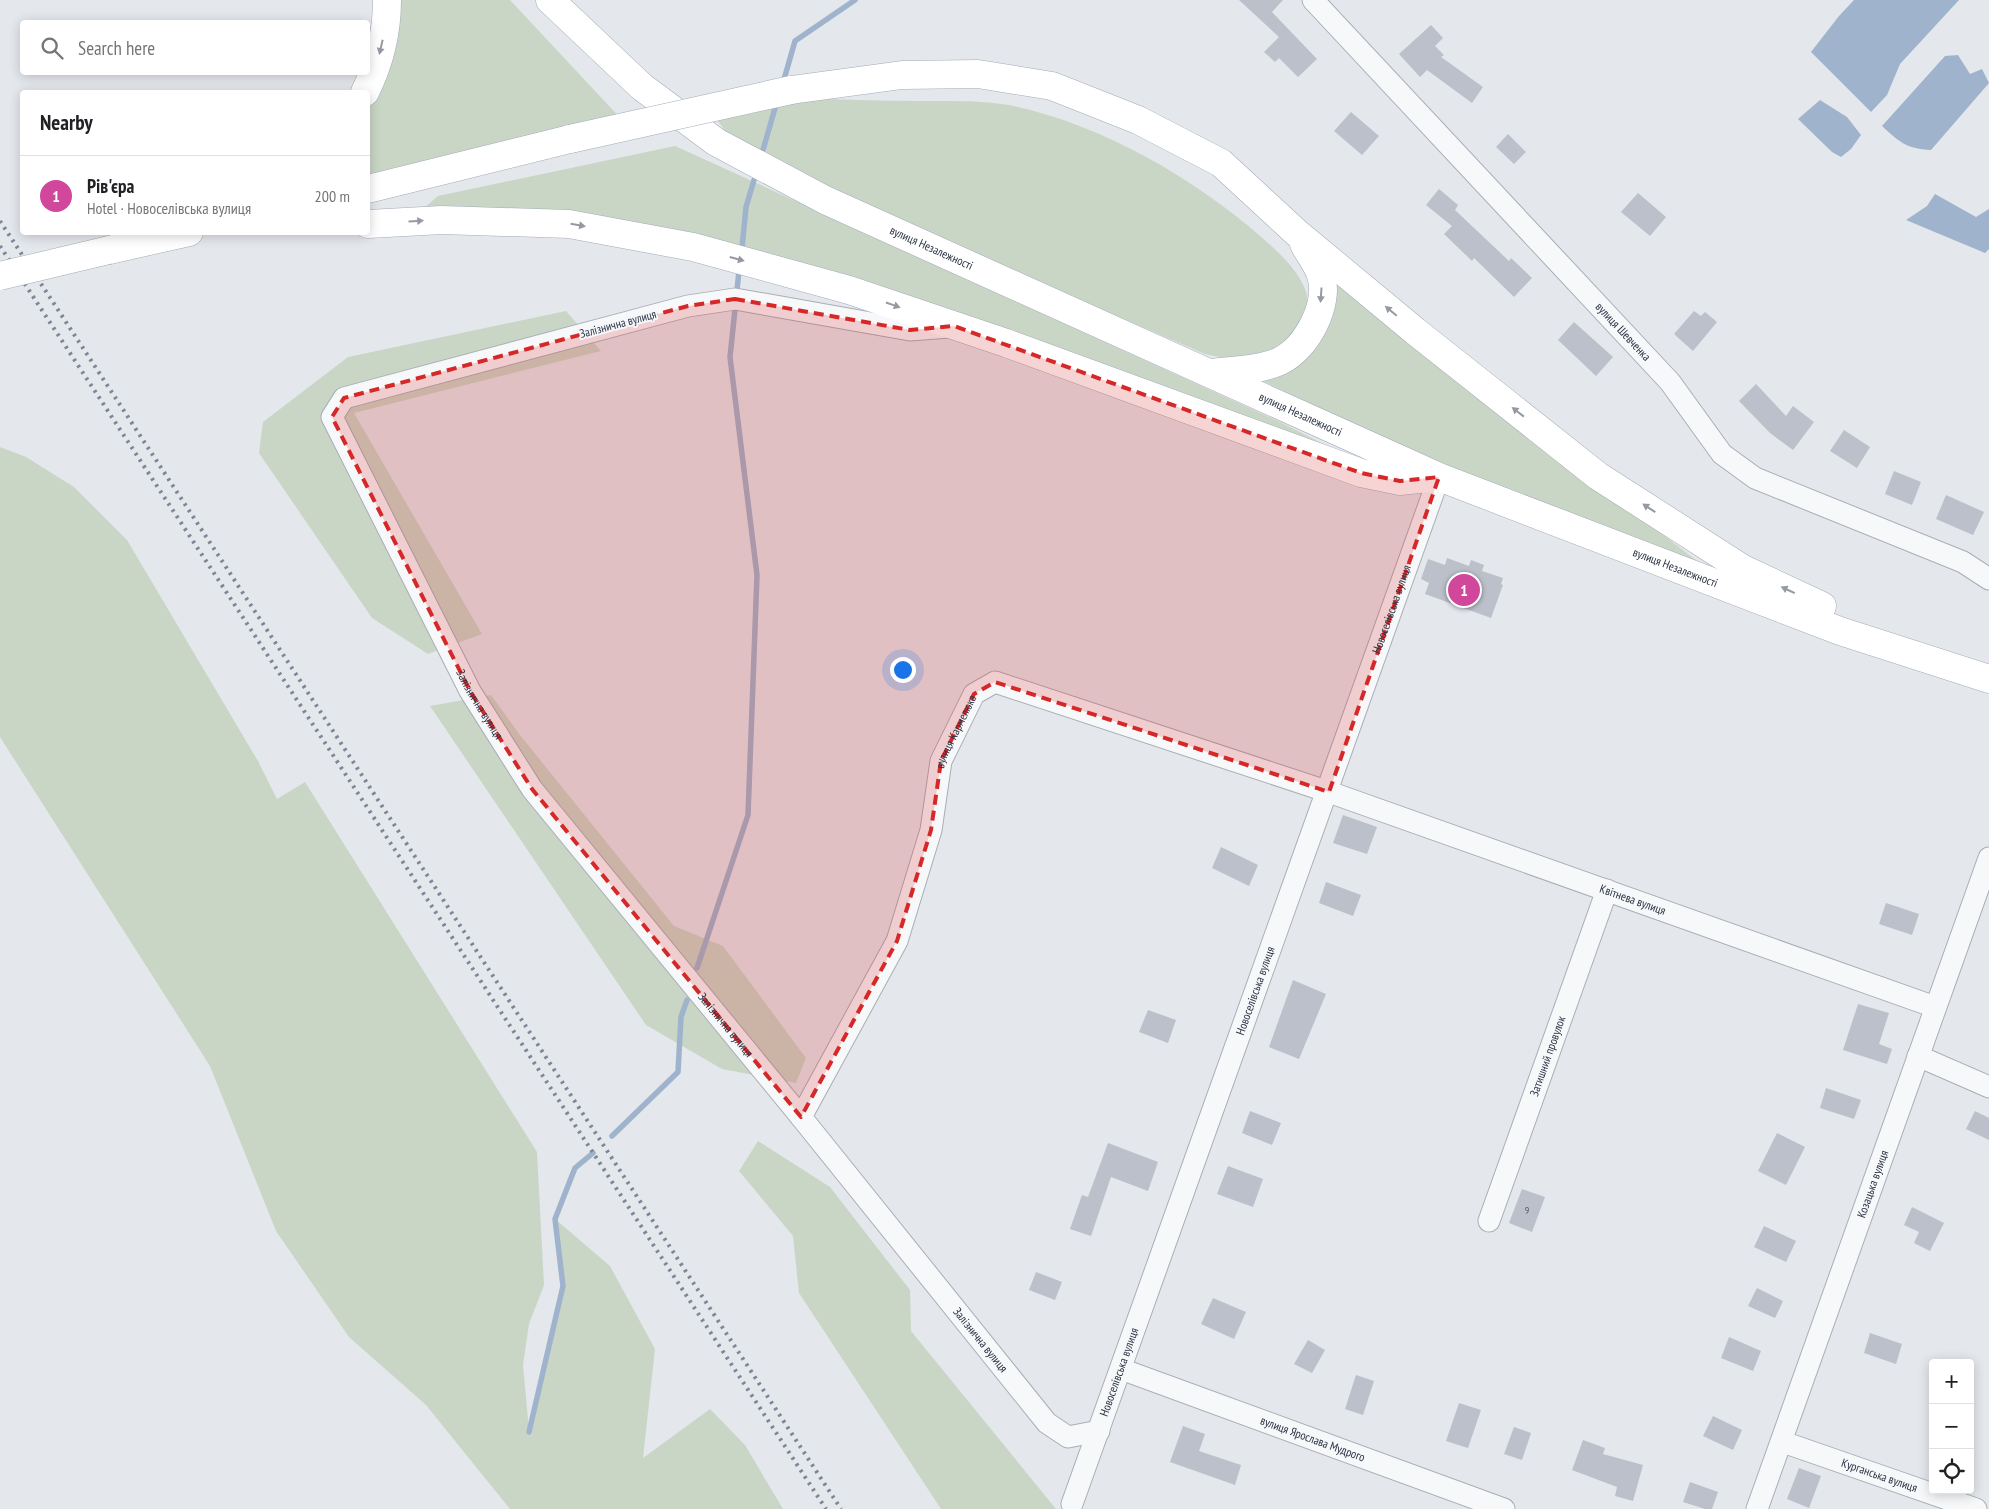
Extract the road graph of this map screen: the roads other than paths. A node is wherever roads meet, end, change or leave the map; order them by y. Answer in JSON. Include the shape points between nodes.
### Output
{"nodes":[{"id":1,"x":387,"y":0,"type":"edge"},
{"id":2,"x":550,"y":0,"type":"edge"},
{"id":3,"x":1313,"y":0,"type":"edge"},
{"id":4,"x":366,"y":90,"type":"edge"},
{"id":5,"x":370,"y":189,"type":"edge"},
{"id":6,"x":370,"y":224,"type":"edge"},
{"id":7,"x":1298,"y":234,"type":"junction"},
{"id":8,"x":176,"y":235,"type":"edge"},
{"id":9,"x":0,"y":276,"type":"edge"},
{"id":10,"x":954,"y":326,"type":"junction"},
{"id":11,"x":1212,"y":373,"type":"junction"},
{"id":12,"x":1439,"y":477,"type":"junction"},
{"id":13,"x":1989,"y":579,"type":"edge"},
{"id":14,"x":1943,"y":664,"type":"junction"},
{"id":15,"x":1989,"y":679,"type":"edge"},
{"id":16,"x":1328,"y":792,"type":"junction"},
{"id":17,"x":1989,"y":858,"type":"edge"},
{"id":18,"x":1607,"y":890,"type":"junction"},
{"id":19,"x":1935,"y":1007,"type":"junction"},
{"id":20,"x":1918,"y":1056,"type":"junction"},
{"id":21,"x":1989,"y":1087,"type":"edge"},
{"id":22,"x":801,"y":1117,"type":"junction"},
{"id":23,"x":1489,"y":1221,"type":"dead end"},
{"id":24,"x":1121,"y":1369,"type":"junction"},
{"id":25,"x":1099,"y":1431,"type":"junction"},
{"id":26,"x":1783,"y":1442,"type":"junction"},
{"id":27,"x":1072,"y":1504,"type":"dead end"},
{"id":28,"x":1504,"y":1509,"type":"edge"},
{"id":29,"x":1757,"y":1509,"type":"edge"},
{"id":30,"x":1976,"y":1509,"type":"edge"}],
"edges":[{"from":1,"to":4,"type":"main road","one_way":true,"via":[[387,19],[379,56]]},
{"from":2,"to":11,"type":"main road","name":"вулиця Незалежності","via":[[642,87],[716,142],[825,200]]},
{"from":3,"to":13,"type":"street","name":"вулиця Шевченка","via":[[1670,382],[1722,454],[1755,478],[1963,562]]},
{"from":5,"to":7,"type":"main road","bridge":true,"via":[[570,139],[792,90],[902,75],[978,74],[1052,86],[1138,120],[1221,164]]},
{"from":6,"to":10,"type":"main road","one_way":true,"via":[[442,220],[569,224],[631,234],[771,267]]},
{"from":7,"to":11,"type":"main road","one_way":true,"via":[[1321,276],[1318,314],[1305,339],[1280,361]]},
{"from":14,"to":7,"type":"main road","one_way":true,"via":[[1744,569],[1598,476]]},
{"from":8,"to":9,"type":"main road","bridge":true},
{"from":10,"to":12,"type":"main road","via":[[1361,473],[1400,481]]},
{"from":10,"to":22,"type":"street","name":"Залізнична вулиця","via":[[910,330],[735,299],[725,300],[688,306],[344,398],[332,416],[470,691],[532,789]]},
{"from":11,"to":12,"type":"main road","name":"вулиця Незалежності"},
{"from":12,"to":14,"type":"main road","name":"вулиця Незалежності","via":[[1840,631]]},
{"from":12,"to":16,"type":"street","name":"Новоселівська вулиця"},
{"from":14,"to":15,"type":"main road","name":"вулиця Незалежності"},
{"from":16,"to":18,"type":"street","name":"Квітнева вулиця"},
{"from":16,"to":22,"type":"street","name":"вулиця Кармелюка","via":[[995,682],[974,694],[941,761],[931,830],[897,941]]},
{"from":16,"to":24,"type":"street","name":"Новоселівська вулиця"},
{"from":17,"to":19,"type":"street","name":"Козацька вулиця"},
{"from":18,"to":19,"type":"street","name":"Квітнева вулиця"},
{"from":18,"to":23,"type":"street","name":"Затишний провулок"},
{"from":19,"to":20,"type":"street","name":"Козацька вулиця"},
{"from":20,"to":21,"type":"street"},
{"from":20,"to":26,"type":"street","name":"Козацька вулиця"},
{"from":22,"to":25,"type":"street","name":"Залізнична вулиця","via":[[1047,1423],[1068,1437]]},
{"from":24,"to":25,"type":"street","name":"Новоселівська вулиця"},
{"from":24,"to":28,"type":"street","name":"вулиця Ярослава Мудрого"},
{"from":25,"to":27,"type":"street","name":"Новоселівська вулиця"},
{"from":26,"to":29,"type":"street","name":"Козацька вулиця"},
{"from":26,"to":30,"type":"street","name":"Курганська вулиця"}]}
